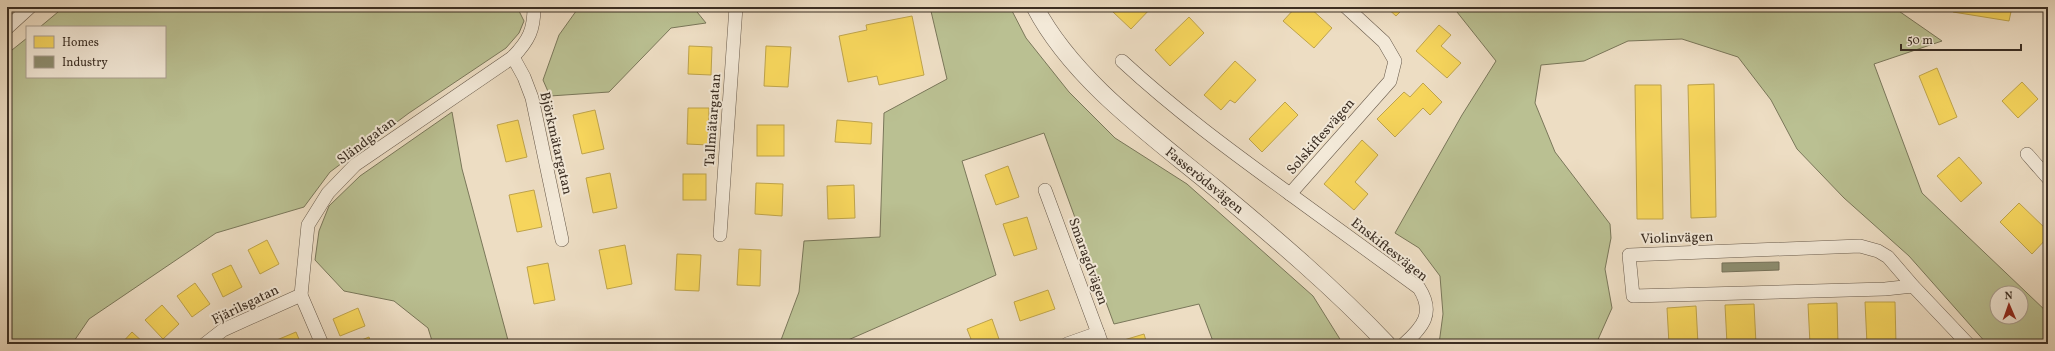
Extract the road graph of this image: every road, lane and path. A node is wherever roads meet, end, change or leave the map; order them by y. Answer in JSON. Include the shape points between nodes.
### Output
{"nodes":[{"id":1,"x":30,"y":7,"type":"edge"},
{"id":2,"x":534,"y":7,"type":"edge"},
{"id":3,"x":736,"y":7,"type":"edge"},
{"id":4,"x":1035,"y":7,"type":"edge"},
{"id":5,"x":1346,"y":7,"type":"edge"},
{"id":6,"x":7,"y":28,"type":"edge"},
{"id":7,"x":513,"y":57,"type":"junction"},
{"id":8,"x":1122,"y":61,"type":"dead end"},
{"id":9,"x":2027,"y":154,"type":"dead end"},
{"id":10,"x":2048,"y":178,"type":"edge"},
{"id":11,"x":1045,"y":190,"type":"dead end"},
{"id":12,"x":1290,"y":194,"type":"junction"},
{"id":13,"x":720,"y":235,"type":"dead end"},
{"id":14,"x":562,"y":240,"type":"dead end"},
{"id":15,"x":1912,"y":286,"type":"junction"},
{"id":16,"x":300,"y":295,"type":"junction"},
{"id":17,"x":1100,"y":339,"type":"edge"},
{"id":18,"x":205,"y":344,"type":"edge"},
{"id":19,"x":322,"y":344,"type":"edge"},
{"id":20,"x":1067,"y":344,"type":"edge"},
{"id":21,"x":1387,"y":344,"type":"edge"},
{"id":22,"x":1404,"y":344,"type":"edge"},
{"id":23,"x":1968,"y":344,"type":"edge"}],
"edges":[{"from":1,"to":6,"type":"street"},
{"from":2,"to":7,"type":"street","name":"Sländgatan","via":[[532,30],[525,44]]},
{"from":3,"to":13,"type":"street","name":"Tallmätargatan"},
{"from":4,"to":21,"type":"street","name":"Fasserödsvägen","via":[[1042,20],[1088,79],[1268,232]]},
{"from":5,"to":12,"type":"street","name":"Solskiftesvägen","via":[[1384,42],[1395,61],[1390,81]]},
{"from":7,"to":14,"type":"street","name":"Björkmätargatan","via":[[532,98]]},
{"from":7,"to":16,"type":"street","name":"Sländgatan","via":[[355,165],[328,193],[308,225]]},
{"from":8,"to":12,"type":"street","name":"Solskiftesvägen","via":[[1212,138]]},
{"from":9,"to":10,"type":"street"},
{"from":11,"to":17,"type":"street","name":"Smaragdvägen"},
{"from":12,"to":22,"type":"street","name":"Enskiftesvägen","via":[[1419,288],[1426,307],[1424,322],[1418,332]]},
{"from":15,"to":15,"type":"street","name":"Violinvägen","via":[[1885,290],[1633,296],[1629,255],[1860,246],[1888,257]]},
{"from":15,"to":23,"type":"street","name":"Violinvägen"},
{"from":16,"to":18,"type":"street","name":"Fjärilsgatan","via":[[223,330]]},
{"from":16,"to":19,"type":"street"},
{"from":17,"to":20,"type":"street"}]}
